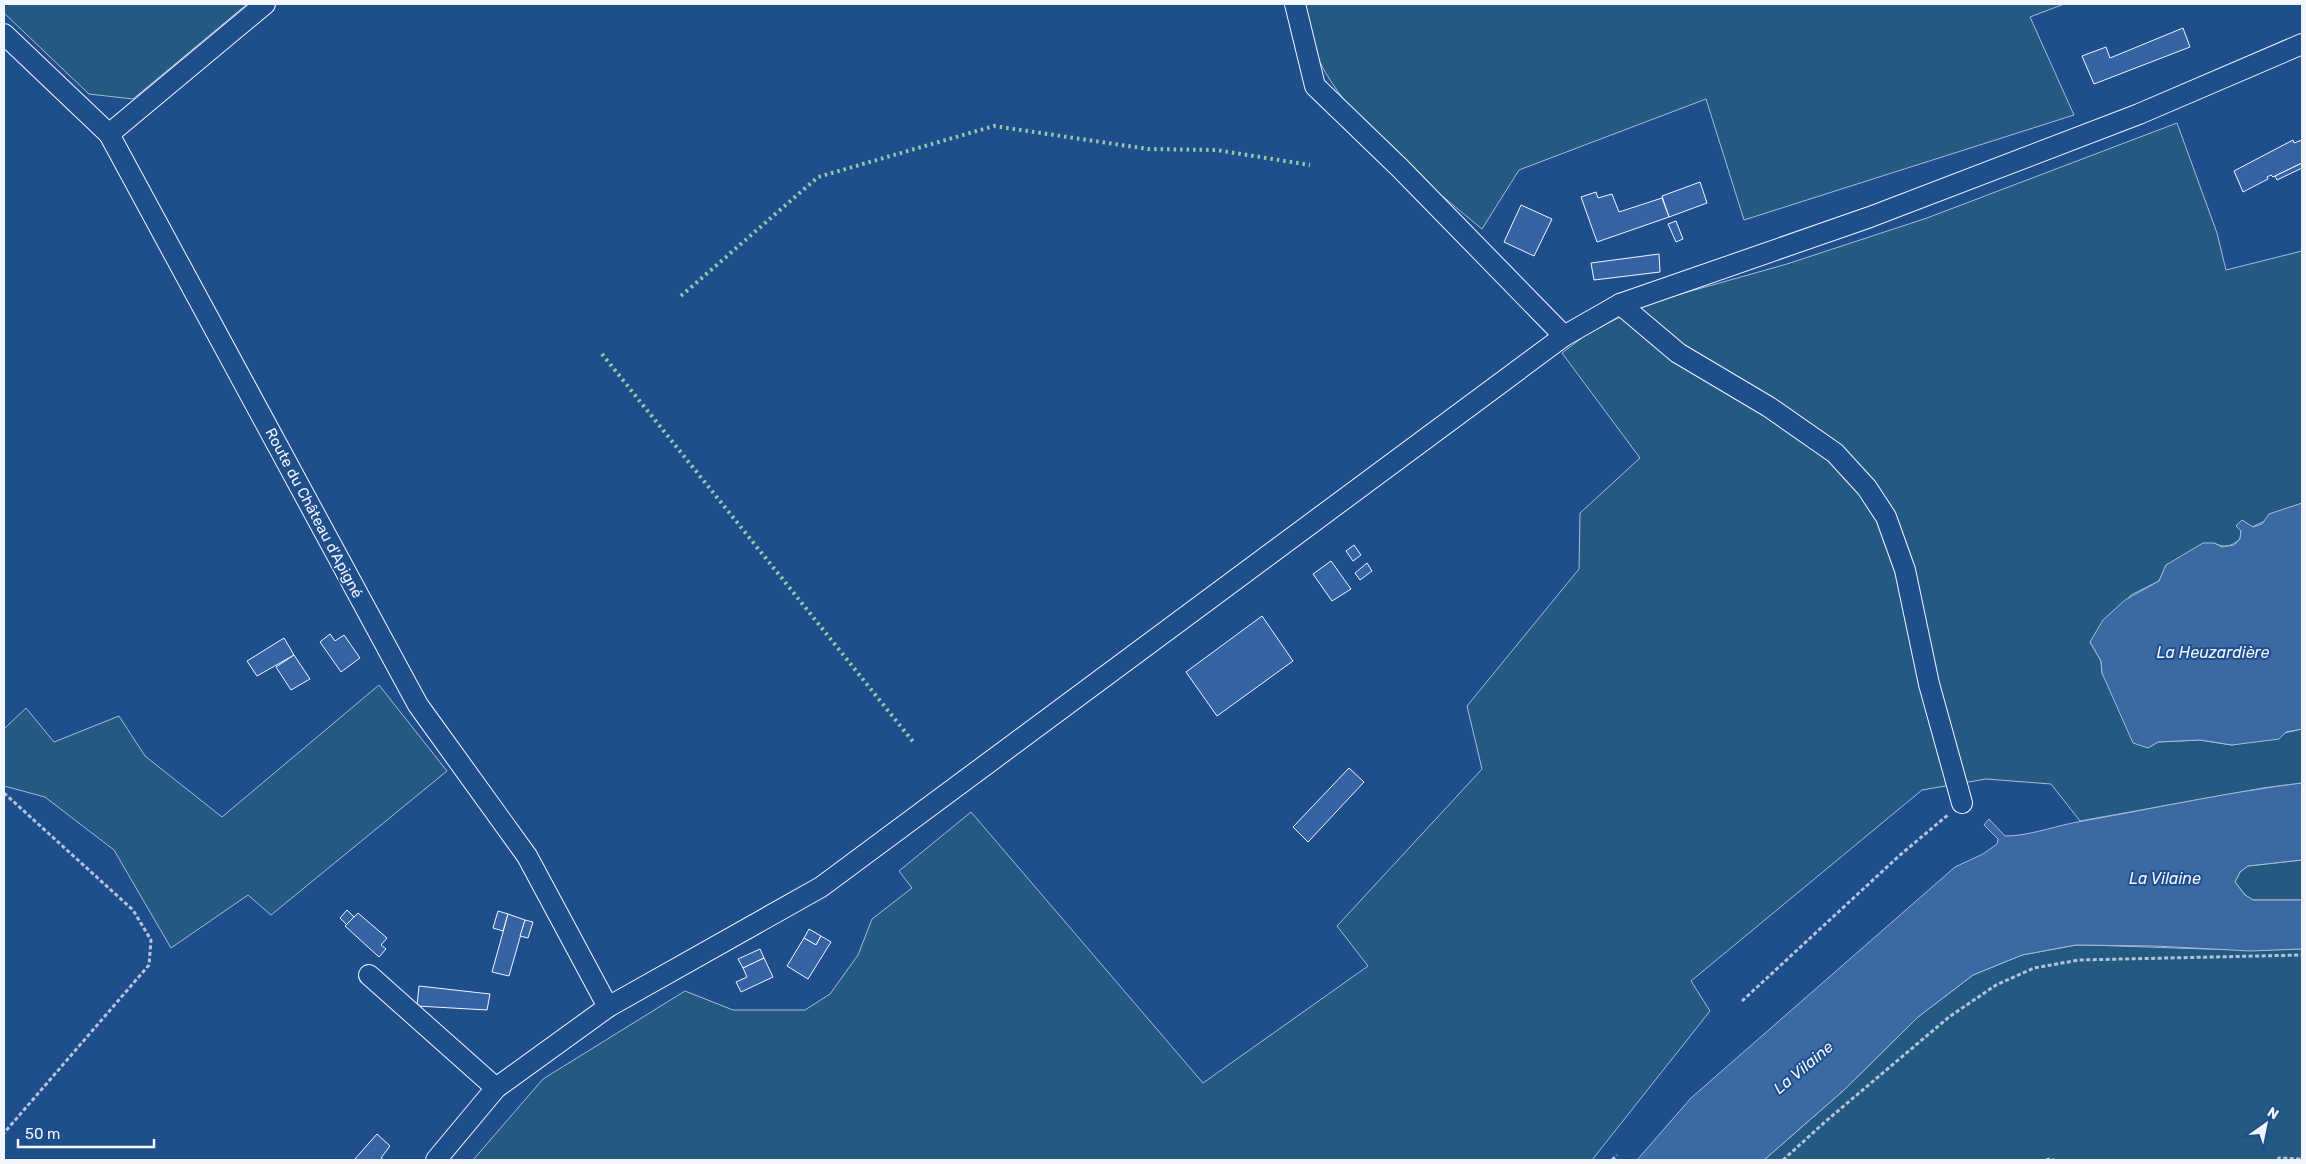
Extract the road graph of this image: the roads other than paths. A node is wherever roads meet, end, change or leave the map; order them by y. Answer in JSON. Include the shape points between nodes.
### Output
{"nodes":[{"id":1,"x":265,"y":4,"type":"edge"},
{"id":2,"x":1295,"y":4,"type":"edge"},
{"id":3,"x":4,"y":34,"type":"edge"},
{"id":4,"x":2302,"y":44,"type":"edge"},
{"id":5,"x":109,"y":134,"type":"junction"},
{"id":6,"x":1620,"y":304,"type":"junction"},
{"id":7,"x":1564,"y":336,"type":"junction"},
{"id":8,"x":1962,"y":803,"type":"road end"},
{"id":9,"x":369,"y":975,"type":"dead end"},
{"id":10,"x":608,"y":1007,"type":"junction"},
{"id":11,"x":496,"y":1088,"type":"junction"},
{"id":12,"x":436,"y":1160,"type":"edge"}],
"edges":[{"from":1,"to":5,"type":"street"},
{"from":2,"to":7,"type":"street","via":[[1315,86]]},
{"from":3,"to":5,"type":"street","name":"Route du Château d'Apigné"},
{"from":4,"to":6,"type":"street","via":[[2139,114],[1888,210]]},
{"from":5,"to":10,"type":"street","name":"Route du Château d'Apigné","via":[[418,705],[527,856]]},
{"from":6,"to":7,"type":"street"},
{"from":6,"to":8,"type":"street","via":[[1678,353],[1769,407],[1835,453],[1867,488],[1886,517],[1904,570]]},
{"from":7,"to":10,"type":"street","via":[[821,887]]},
{"from":9,"to":11,"type":"street"},
{"from":10,"to":11,"type":"street"},
{"from":11,"to":12,"type":"street"}]}
